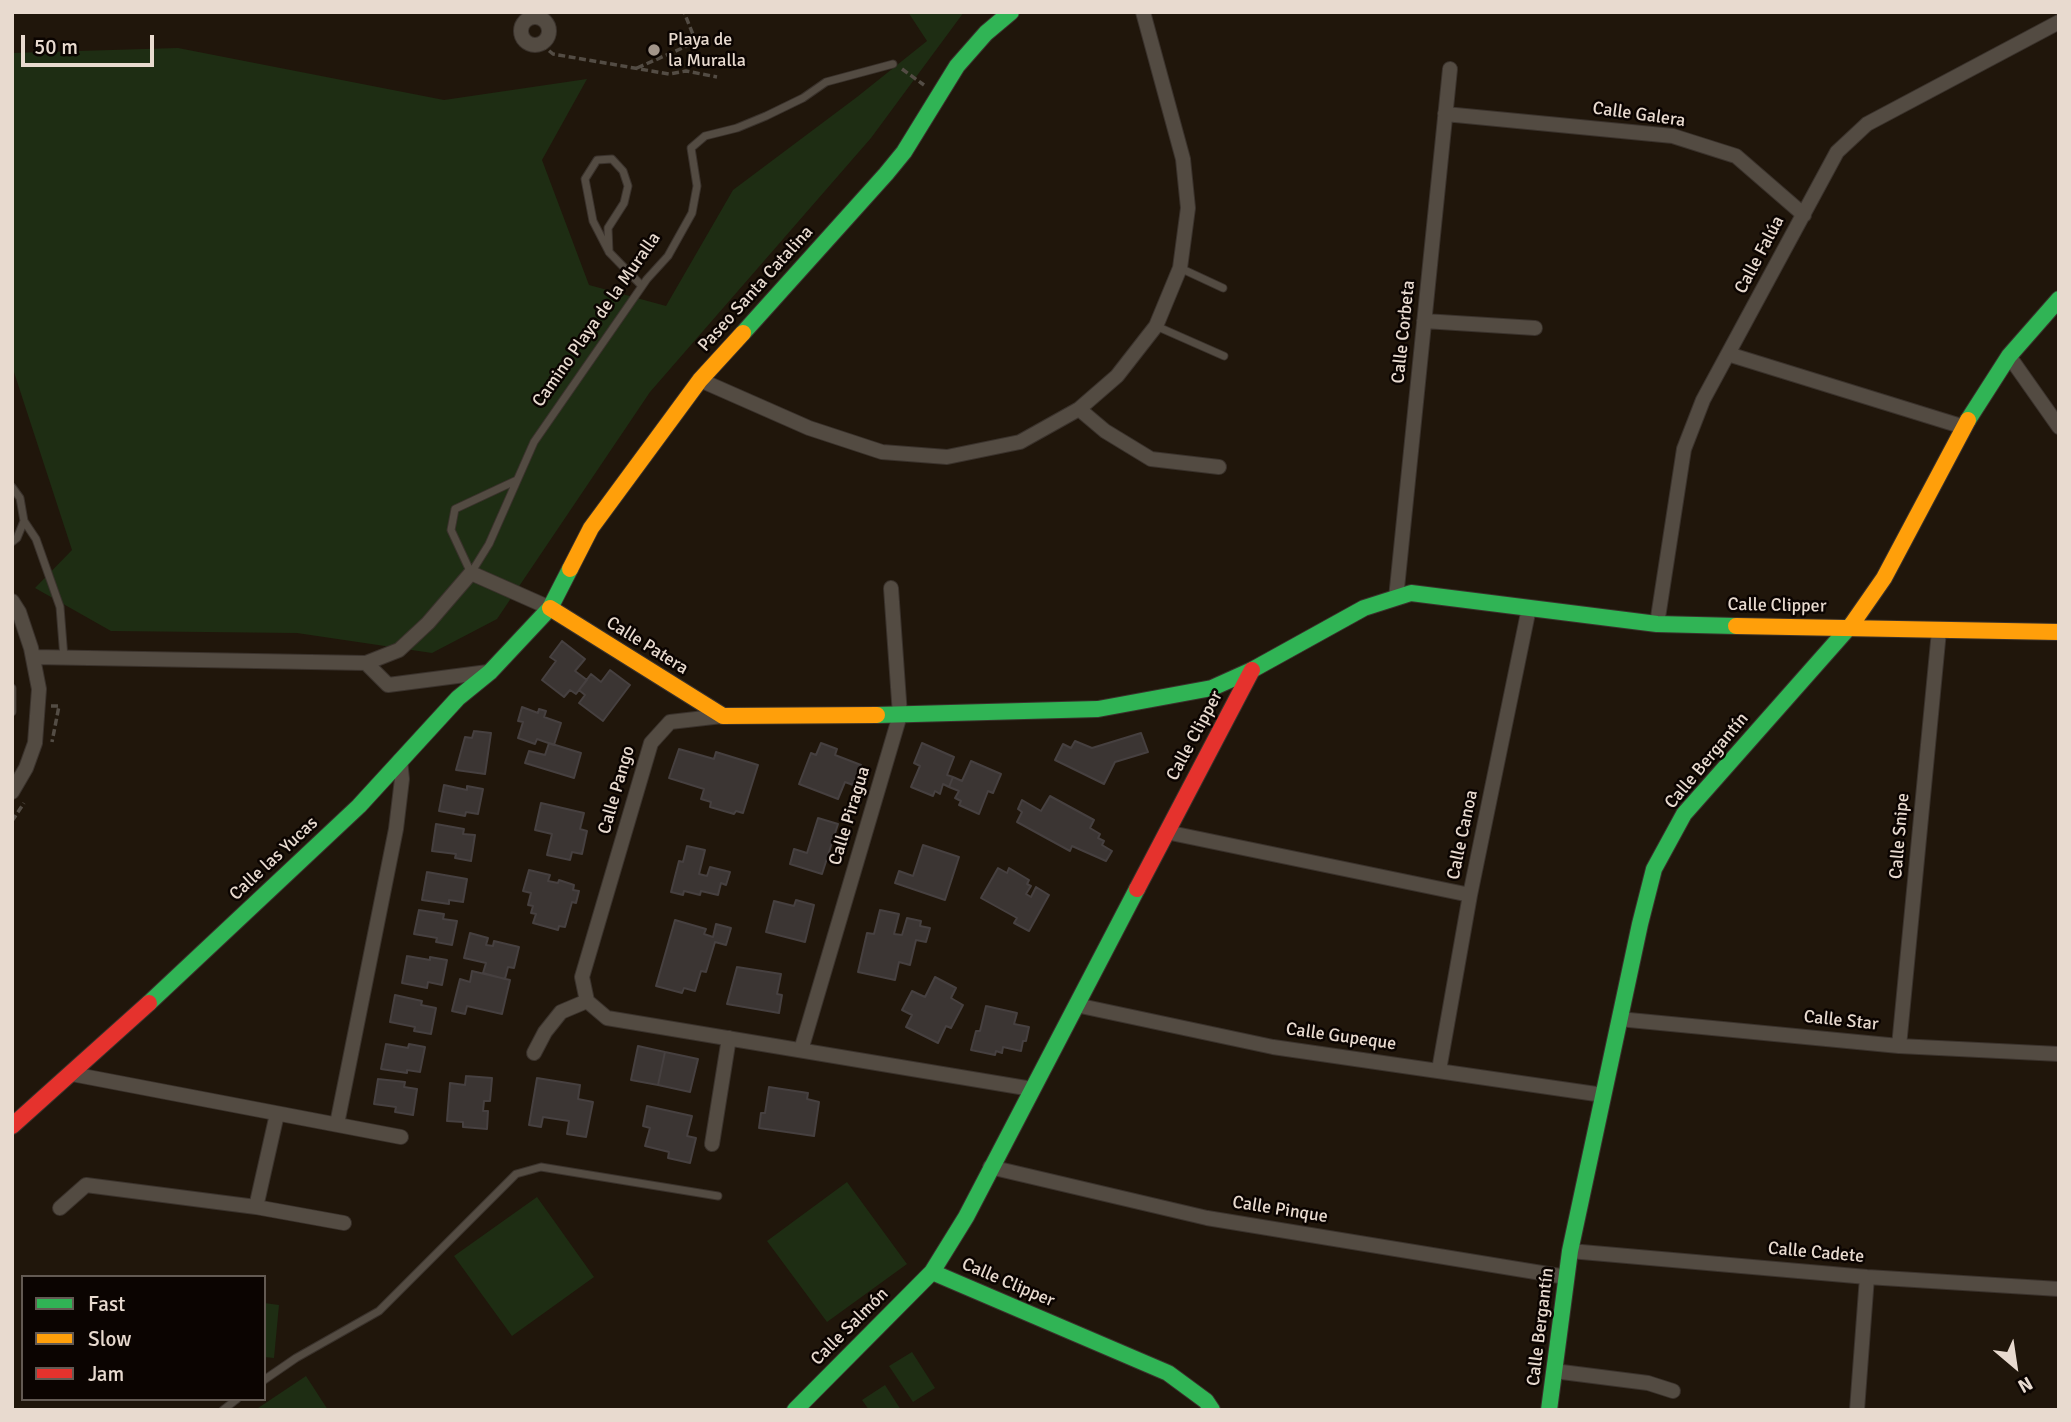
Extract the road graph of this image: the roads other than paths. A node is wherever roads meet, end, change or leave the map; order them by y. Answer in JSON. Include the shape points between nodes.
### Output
{"nodes":[{"id":1,"x":1011,"y":12,"type":"edge"},
{"id":2,"x":1143,"y":12,"type":"edge"},
{"id":3,"x":549,"y":17,"type":"edge"},
{"id":4,"x":2059,"y":22,"type":"edge"},
{"id":5,"x":893,"y":64,"type":"road end"},
{"id":6,"x":1450,"y":69,"type":"dead end"},
{"id":7,"x":1445,"y":114,"type":"junction"},
{"id":8,"x":1804,"y":215,"type":"junction"},
{"id":9,"x":609,"y":252,"type":"junction"},
{"id":10,"x":1180,"y":268,"type":"junction"},
{"id":11,"x":642,"y":286,"type":"junction"},
{"id":12,"x":1223,"y":288,"type":"dead end"},
{"id":13,"x":2059,"y":299,"type":"edge"},
{"id":14,"x":1424,"y":321,"type":"junction"},
{"id":15,"x":1156,"y":326,"type":"junction"},
{"id":16,"x":1535,"y":328,"type":"dead end"},
{"id":17,"x":1728,"y":354,"type":"junction"},
{"id":18,"x":1224,"y":356,"type":"dead end"},
{"id":19,"x":2009,"y":356,"type":"junction"},
{"id":20,"x":700,"y":380,"type":"junction"},
{"id":21,"x":1079,"y":410,"type":"junction"},
{"id":22,"x":1964,"y":427,"type":"junction"},
{"id":23,"x":2059,"y":427,"type":"edge"},
{"id":24,"x":1219,"y":467,"type":"dead end"},
{"id":25,"x":517,"y":480,"type":"junction"},
{"id":26,"x":12,"y":487,"type":"edge"},
{"id":27,"x":24,"y":521,"type":"junction"},
{"id":28,"x":12,"y":542,"type":"edge"},
{"id":29,"x":471,"y":573,"type":"junction"},
{"id":30,"x":891,"y":588,"type":"dead end"},
{"id":31,"x":1396,"y":598,"type":"junction"},
{"id":32,"x":12,"y":601,"type":"edge"},
{"id":33,"x":550,"y":608,"type":"junction"},
{"id":34,"x":1529,"y":608,"type":"junction"},
{"id":35,"x":17,"y":623,"type":"edge"},
{"id":36,"x":1657,"y":624,"type":"junction"},
{"id":37,"x":1850,"y":627,"type":"junction"},
{"id":38,"x":1939,"y":631,"type":"junction"},
{"id":39,"x":2059,"y":632,"type":"edge"},
{"id":40,"x":33,"y":657,"type":"junction"},
{"id":41,"x":64,"y":658,"type":"junction"},
{"id":42,"x":366,"y":663,"type":"junction"},
{"id":43,"x":1252,"y":670,"type":"junction"},
{"id":44,"x":490,"y":672,"type":"junction"},
{"id":45,"x":12,"y":688,"type":"edge"},
{"id":46,"x":12,"y":712,"type":"edge"},
{"id":47,"x":900,"y":715,"type":"junction"},
{"id":48,"x":723,"y":716,"type":"junction"},
{"id":49,"x":400,"y":760,"type":"junction"},
{"id":50,"x":12,"y":792,"type":"edge"},
{"id":51,"x":1166,"y":832,"type":"junction"},
{"id":52,"x":1470,"y":895,"type":"junction"},
{"id":53,"x":587,"y":1001,"type":"junction"},
{"id":54,"x":1076,"y":1004,"type":"junction"},
{"id":55,"x":1619,"y":1019,"type":"junction"},
{"id":56,"x":729,"y":1038,"type":"junction"},
{"id":57,"x":1899,"y":1046,"type":"junction"},
{"id":58,"x":801,"y":1050,"type":"junction"},
{"id":59,"x":534,"y":1053,"type":"dead end"},
{"id":60,"x":2059,"y":1054,"type":"edge"},
{"id":61,"x":1439,"y":1070,"type":"junction"},
{"id":62,"x":72,"y":1074,"type":"junction"},
{"id":63,"x":1031,"y":1088,"type":"junction"},
{"id":64,"x":1603,"y":1095,"type":"junction"},
{"id":65,"x":277,"y":1114,"type":"junction"},
{"id":66,"x":337,"y":1124,"type":"junction"},
{"id":67,"x":12,"y":1126,"type":"edge"},
{"id":68,"x":401,"y":1137,"type":"dead end"},
{"id":69,"x":712,"y":1144,"type":"dead end"},
{"id":70,"x":990,"y":1167,"type":"junction"},
{"id":71,"x":718,"y":1196,"type":"dead end"},
{"id":72,"x":256,"y":1207,"type":"junction"},
{"id":73,"x":60,"y":1208,"type":"dead end"},
{"id":74,"x":344,"y":1223,"type":"dead end"},
{"id":75,"x":1570,"y":1251,"type":"junction"},
{"id":76,"x":932,"y":1272,"type":"junction"},
{"id":77,"x":1566,"y":1277,"type":"junction"},
{"id":78,"x":1867,"y":1277,"type":"junction"},
{"id":79,"x":2059,"y":1289,"type":"edge"},
{"id":80,"x":1555,"y":1371,"type":"junction"},
{"id":81,"x":266,"y":1379,"type":"edge"},
{"id":82,"x":1674,"y":1391,"type":"dead end"},
{"id":83,"x":796,"y":1410,"type":"edge"},
{"id":84,"x":1212,"y":1410,"type":"edge"},
{"id":85,"x":1549,"y":1410,"type":"edge"},
{"id":86,"x":1857,"y":1410,"type":"edge"}],
"edges":[{"from":1,"to":20,"type":"street","name":"Paseo Santa Catalina","via":[[957,66],[886,174]]},
{"from":2,"to":10,"type":"street","via":[[1183,159],[1188,208]]},
{"from":3,"to":3,"type":"street","via":[[549,32],[541,44],[532,45],[522,37],[526,20]]},
{"from":4,"to":8,"type":"street","name":"Calle Falúa","via":[[1867,124],[1838,152]]},
{"from":5,"to":11,"type":"lane","name":"Camino Playa de la Muralla","via":[[826,82],[766,116],[705,136],[691,148],[697,186],[692,213],[668,257]]},
{"from":6,"to":7,"type":"street","name":"Calle Corbeta"},
{"from":7,"to":8,"type":"street","name":"Calle Galera","via":[[1673,136],[1735,156]]},
{"from":7,"to":14,"type":"street","name":"Calle Corbeta"},
{"from":8,"to":17,"type":"street","name":"Calle Falúa"},
{"from":9,"to":9,"type":"lane","via":[[593,221],[585,179],[597,160],[612,159],[628,186],[624,203],[608,228]]},
{"from":9,"to":11,"type":"lane"},
{"from":10,"to":12,"type":"lane"},
{"from":10,"to":15,"type":"street"},
{"from":11,"to":25,"type":"lane","name":"Camino Playa de la Muralla","via":[[534,442]]},
{"from":13,"to":19,"type":"street","name":"Calle Bergantín"},
{"from":14,"to":16,"type":"street"},
{"from":14,"to":31,"type":"street","name":"Calle Corbeta"},
{"from":15,"to":18,"type":"lane"},
{"from":15,"to":21,"type":"street","via":[[1117,376]]},
{"from":17,"to":22,"type":"street"},
{"from":17,"to":36,"type":"street","name":"Calle Falúa","via":[[1684,449]]},
{"from":19,"to":22,"type":"street","name":"Calle Bergantín"},
{"from":19,"to":23,"type":"street"},
{"from":20,"to":21,"type":"street","via":[[809,428],[882,452],[947,457],[1020,442]]},
{"from":20,"to":33,"type":"street","name":"Paseo Santa Catalina","via":[[591,528]]},
{"from":21,"to":24,"type":"street","via":[[1152,459]]},
{"from":22,"to":37,"type":"street","name":"Calle Bergantín","via":[[1884,578]]},
{"from":25,"to":29,"type":"lane","name":"Camino Playa de la Muralla"},
{"from":25,"to":29,"type":"lane","via":[[455,509],[451,530]]},
{"from":26,"to":27,"type":"lane","via":[[20,499]]},
{"from":27,"to":28,"type":"lane"},
{"from":27,"to":41,"type":"lane","via":[[36,539],[60,607]]},
{"from":29,"to":33,"type":"street"},
{"from":29,"to":42,"type":"street","name":"Camino Playa de la Muralla","via":[[399,650]]},
{"from":30,"to":47,"type":"street","name":"Calle Piragua"},
{"from":31,"to":34,"type":"street","name":"Calle Clipper","via":[[1411,593]]},
{"from":31,"to":43,"type":"street","name":"Calle Clipper","via":[[1364,608]]},
{"from":32,"to":35,"type":"street"},
{"from":33,"to":44,"type":"street","name":"Calle las Yucas"},
{"from":33,"to":48,"type":"street","name":"Calle Patera"},
{"from":34,"to":36,"type":"street","name":"Calle Clipper"},
{"from":34,"to":52,"type":"street","name":"Calle Canoa"},
{"from":35,"to":40,"type":"street"},
{"from":36,"to":37,"type":"street","name":"Calle Clipper"},
{"from":37,"to":38,"type":"street","name":"Calle Clipper"},
{"from":37,"to":55,"type":"street","name":"Calle Bergantín","via":[[1684,814],[1654,869]]},
{"from":38,"to":39,"type":"street","name":"Calle Clipper"},
{"from":38,"to":57,"type":"street","name":"Calle Snipe"},
{"from":40,"to":41,"type":"street","name":"Camino Playa de la Muralla"},
{"from":40,"to":50,"type":"street","via":[[39,688],[35,743]]},
{"from":41,"to":42,"type":"street","name":"Camino Playa de la Muralla"},
{"from":42,"to":44,"type":"street","via":[[388,685]]},
{"from":43,"to":47,"type":"street","name":"Calle Pango","via":[[1212,688],[1098,709]]},
{"from":43,"to":51,"type":"street","name":"Calle Clipper"},
{"from":44,"to":49,"type":"street","name":"Calle las Yucas","via":[[458,698]]},
{"from":45,"to":46,"type":"lane"},
{"from":47,"to":48,"type":"street","name":"Calle Pango"},
{"from":47,"to":58,"type":"street","name":"Calle Piragua"},
{"from":48,"to":53,"type":"street","name":"Calle Pango","via":[[670,722],[651,743],[582,977]]},
{"from":49,"to":62,"type":"street","name":"Calle las Yucas","via":[[359,806]]},
{"from":49,"to":66,"type":"street","via":[[396,829]]},
{"from":51,"to":52,"type":"street"},
{"from":51,"to":54,"type":"street","name":"Calle Clipper"},
{"from":52,"to":61,"type":"street","name":"Calle Canoa"},
{"from":53,"to":56,"type":"street","via":[[607,1017]]},
{"from":53,"to":59,"type":"street","via":[[561,1012]]},
{"from":54,"to":61,"type":"street","name":"Calle Gupeque","via":[[1272,1047]]},
{"from":54,"to":63,"type":"street","name":"Calle Clipper"},
{"from":55,"to":57,"type":"street","name":"Calle Star"},
{"from":55,"to":64,"type":"street","name":"Calle Bergantín"},
{"from":56,"to":58,"type":"street"},
{"from":56,"to":69,"type":"street"},
{"from":57,"to":60,"type":"street","name":"Calle Star"},
{"from":58,"to":63,"type":"street"},
{"from":61,"to":64,"type":"street","name":"Calle Gupeque"},
{"from":62,"to":65,"type":"street"},
{"from":62,"to":67,"type":"street","name":"Calle las Yucas"},
{"from":63,"to":70,"type":"street","name":"Calle Clipper"},
{"from":64,"to":75,"type":"street","name":"Calle Bergantín"},
{"from":65,"to":66,"type":"street"},
{"from":65,"to":72,"type":"street"},
{"from":66,"to":68,"type":"street"},
{"from":70,"to":76,"type":"street","name":"Calle Clipper"},
{"from":70,"to":77,"type":"street","name":"Calle Pinque","via":[[1207,1218]]},
{"from":71,"to":81,"type":"lane","via":[[541,1167],[516,1174],[379,1311]]},
{"from":72,"to":73,"type":"street","via":[[86,1185]]},
{"from":72,"to":74,"type":"street"},
{"from":75,"to":77,"type":"street","name":"Calle Bergantín"},
{"from":75,"to":78,"type":"street","name":"Calle Cadete"},
{"from":76,"to":83,"type":"street","name":"Calle Salmón"},
{"from":76,"to":84,"type":"street","name":"Calle Clipper","via":[[1168,1373]]},
{"from":77,"to":80,"type":"street","name":"Calle Bergantín"},
{"from":78,"to":79,"type":"street","name":"Calle Cadete"},
{"from":78,"to":86,"type":"street"},
{"from":80,"to":82,"type":"street","via":[[1648,1383]]},
{"from":80,"to":85,"type":"street","name":"Calle Bergantín"}]}
